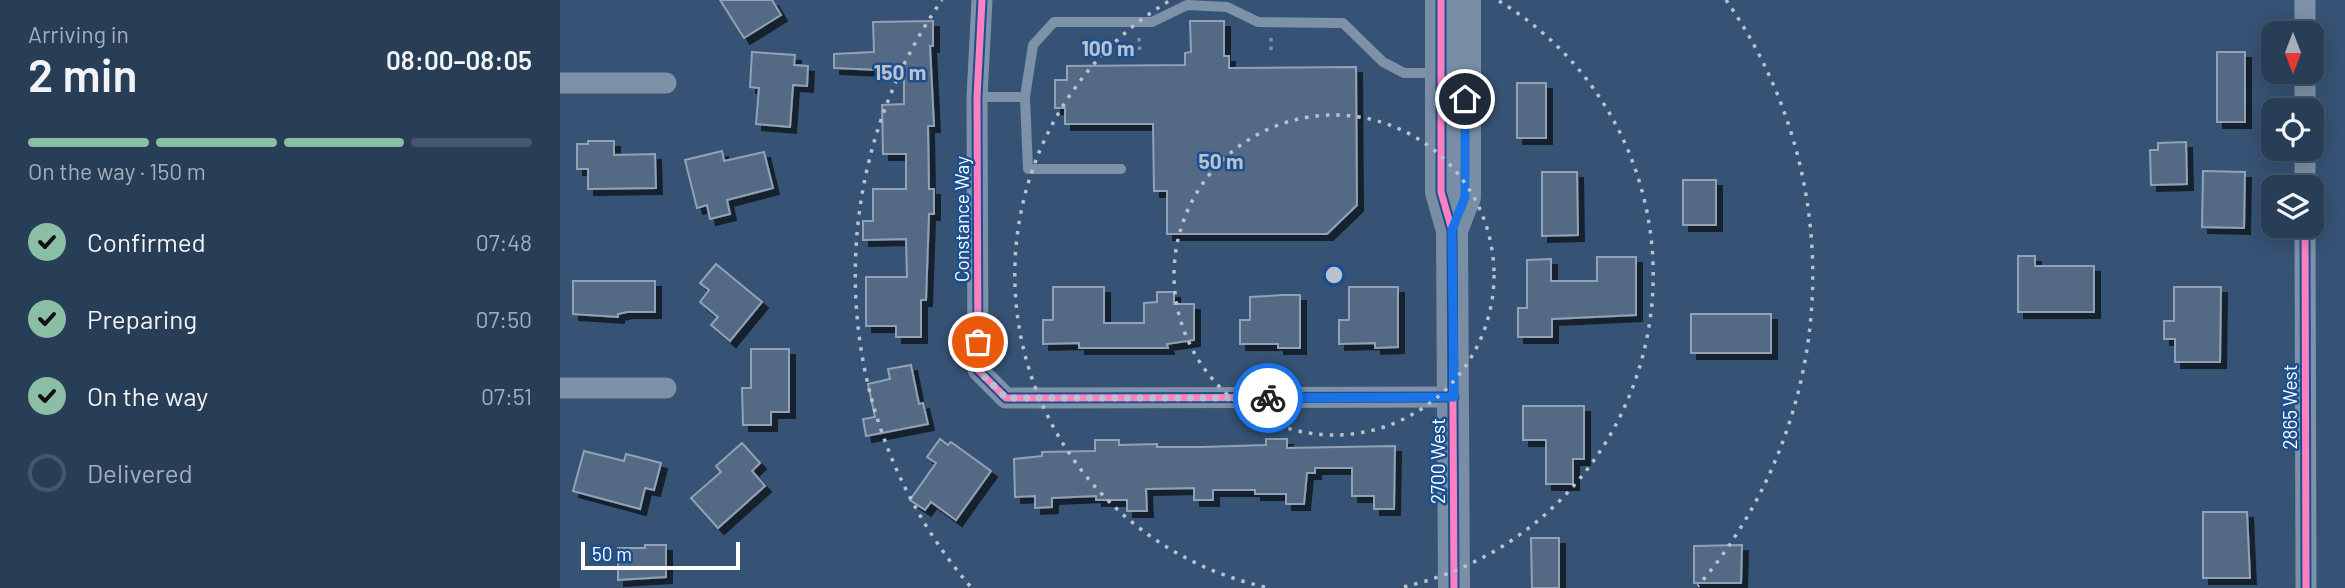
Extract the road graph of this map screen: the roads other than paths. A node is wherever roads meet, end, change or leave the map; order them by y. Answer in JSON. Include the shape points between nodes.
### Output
{"nodes":[{"id":1,"x":982,"y":0,"type":"edge"},
{"id":2,"x":1441,"y":0,"type":"edge"},
{"id":3,"x":1465,"y":0,"type":"edge"},
{"id":4,"x":2305,"y":0,"type":"edge"},
{"id":5,"x":2305,"y":21,"type":"edge"},
{"id":6,"x":1442,"y":73,"type":"junction"},
{"id":7,"x":560,"y":83,"type":"edge"},
{"id":8,"x":666,"y":83,"type":"dead end"},
{"id":9,"x":977,"y":97,"type":"junction"},
{"id":10,"x":1025,"y":97,"type":"junction"},
{"id":11,"x":1121,"y":169,"type":"dead end"},
{"id":12,"x":1452,"y":230,"type":"junction"},
{"id":13,"x":2305,"y":238,"type":"edge"},
{"id":14,"x":560,"y":388,"type":"edge"},
{"id":15,"x":666,"y":388,"type":"dead end"},
{"id":16,"x":1454,"y":397,"type":"junction"},
{"id":17,"x":1454,"y":588,"type":"edge"},
{"id":18,"x":2306,"y":588,"type":"edge"}],
"edges":[{"from":1,"to":9,"type":"street","name":"Constance Way"},
{"from":2,"to":6,"type":"main road","name":"2700 West"},
{"from":3,"to":12,"type":"main road","name":"2700 West","via":[[1465,197]]},
{"from":4,"to":5,"type":"street"},
{"from":6,"to":10,"type":"lane","via":[[1404,73],[1383,62],[1343,23],[1258,22],[1227,7],[1187,5],[1152,22],[1054,22],[1033,45]]},
{"from":6,"to":12,"type":"main road","name":"2700 West","via":[[1441,192]]},
{"from":7,"to":8,"type":"street"},
{"from":9,"to":10,"type":"lane"},
{"from":9,"to":16,"type":"street","name":"Constance Way","via":[[978,370],[1006,398]]},
{"from":10,"to":11,"type":"lane","via":[[1028,169]]},
{"from":12,"to":16,"type":"main road","name":"2700 West"},
{"from":13,"to":18,"type":"street","name":"2865 West"},
{"from":14,"to":15,"type":"street"},
{"from":16,"to":17,"type":"main road","name":"2700 West"}]}
